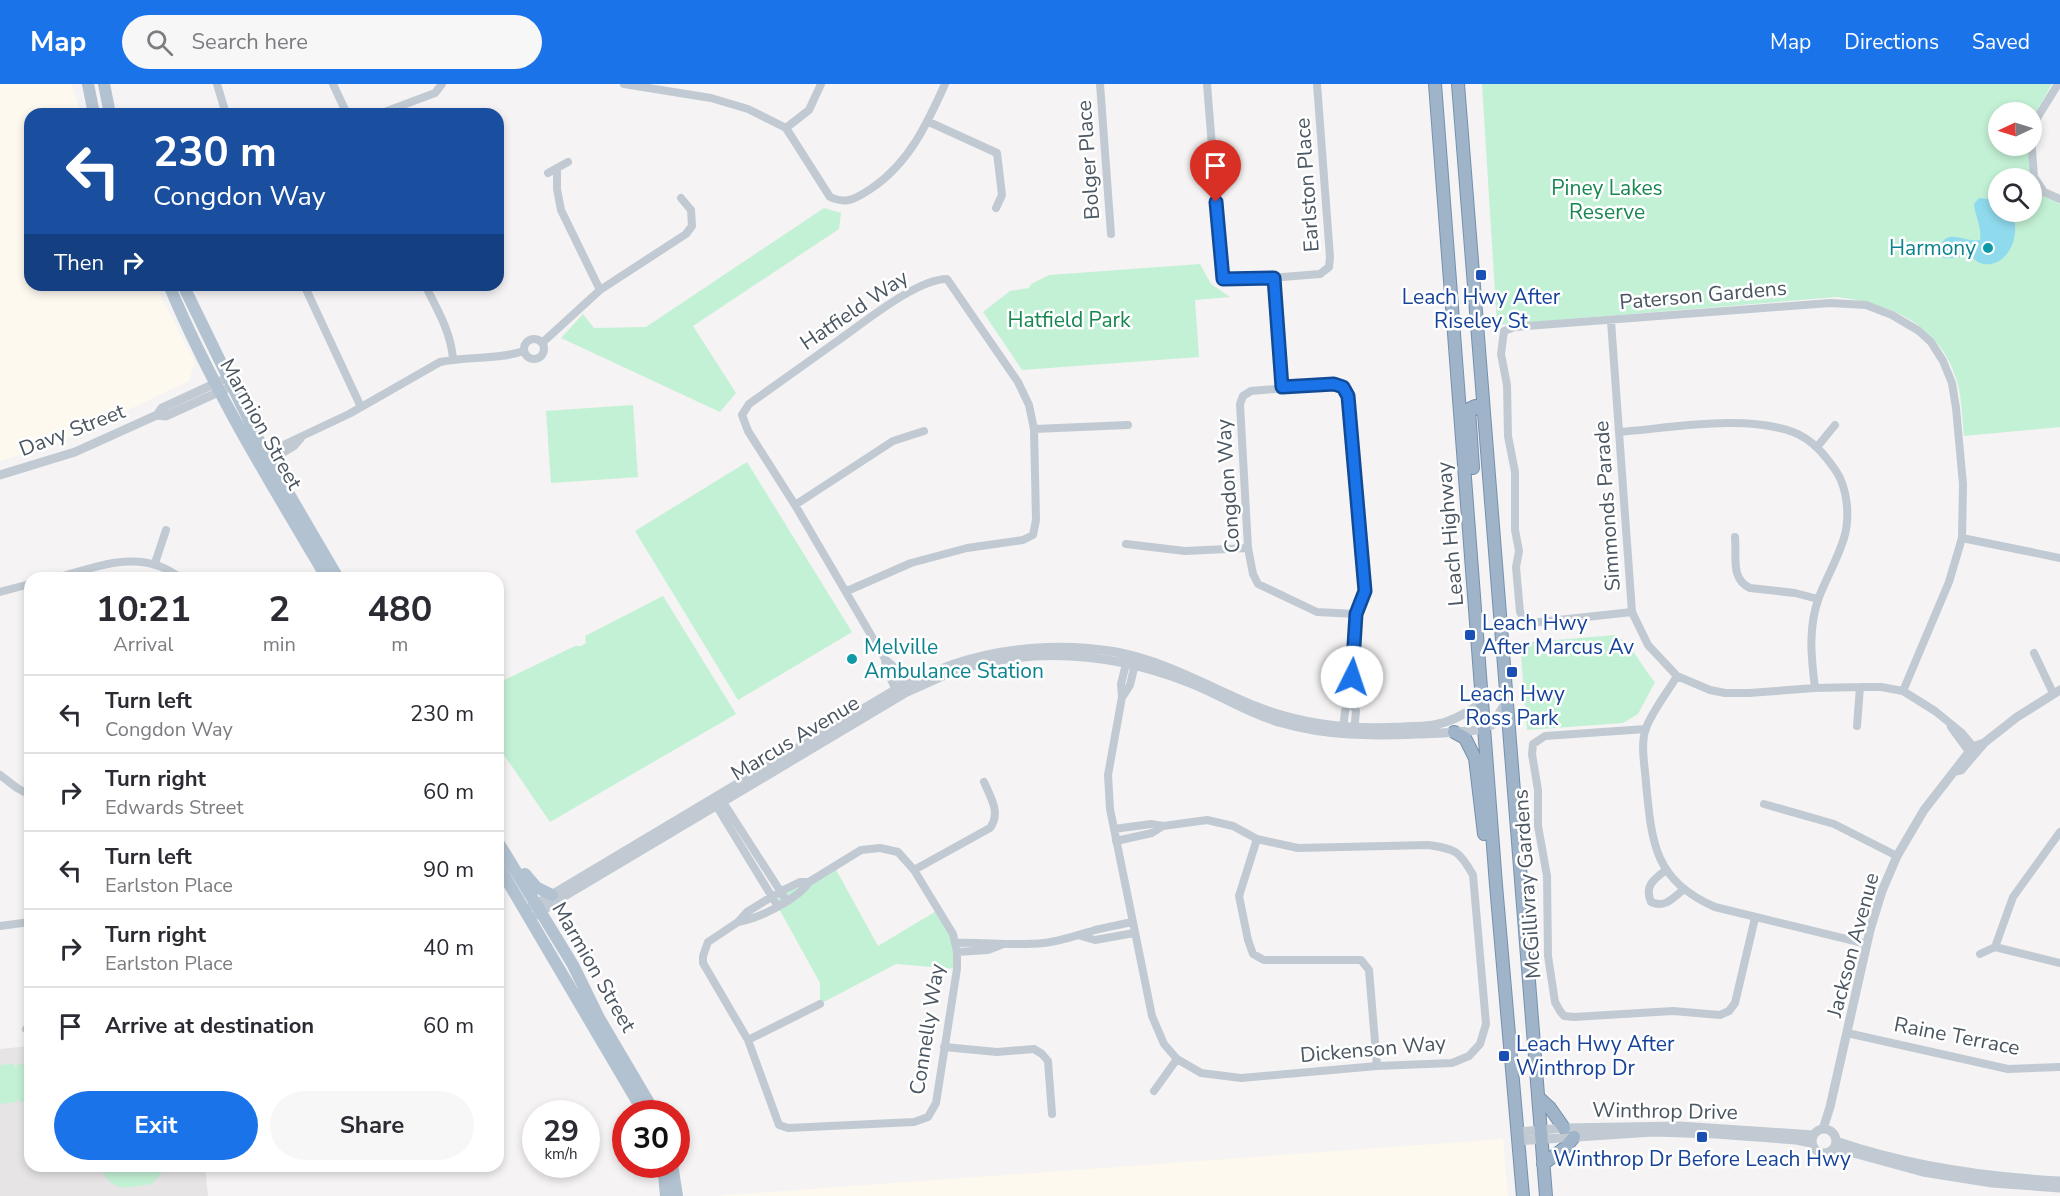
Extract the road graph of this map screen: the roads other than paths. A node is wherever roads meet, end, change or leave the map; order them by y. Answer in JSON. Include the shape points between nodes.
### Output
{"nodes":[{"id":1,"x":88,"y":84,"type":"edge"},
{"id":2,"x":104,"y":84,"type":"edge"},
{"id":3,"x":217,"y":84,"type":"edge"},
{"id":4,"x":333,"y":84,"type":"edge"},
{"id":5,"x":442,"y":84,"type":"edge"},
{"id":6,"x":624,"y":84,"type":"edge"},
{"id":7,"x":821,"y":84,"type":"edge"},
{"id":8,"x":945,"y":84,"type":"edge"},
{"id":9,"x":1100,"y":84,"type":"edge"},
{"id":10,"x":1207,"y":84,"type":"edge"},
{"id":11,"x":1317,"y":84,"type":"edge"},
{"id":12,"x":1435,"y":84,"type":"edge"},
{"id":13,"x":1458,"y":84,"type":"edge"},
{"id":14,"x":2058,"y":84,"type":"edge"},
{"id":15,"x":651,"y":86,"type":"edge"},
{"id":16,"x":93,"y":108,"type":"edge"},
{"id":17,"x":109,"y":108,"type":"edge"},
{"id":18,"x":224,"y":108,"type":"edge"},
{"id":19,"x":344,"y":108,"type":"edge"},
{"id":20,"x":395,"y":108,"type":"edge"},
{"id":21,"x":929,"y":122,"type":"junction"},
{"id":22,"x":786,"y":128,"type":"junction"},
{"id":23,"x":568,"y":162,"type":"dead end"},
{"id":24,"x":557,"y":168,"type":"junction"},
{"id":25,"x":548,"y":173,"type":"dead end"},
{"id":26,"x":681,"y":198,"type":"dead end"},
{"id":27,"x":2060,"y":199,"type":"edge"},
{"id":28,"x":996,"y":208,"type":"dead end"},
{"id":29,"x":1111,"y":234,"type":"dead end"},
{"id":30,"x":1274,"y":278,"type":"junction"},
{"id":31,"x":600,"y":290,"type":"junction"},
{"id":32,"x":172,"y":291,"type":"edge"},
{"id":33,"x":186,"y":291,"type":"edge"},
{"id":34,"x":307,"y":291,"type":"edge"},
{"id":35,"x":428,"y":291,"type":"edge"},
{"id":36,"x":1611,"y":321,"type":"junction"},
{"id":37,"x":542,"y":343,"type":"junction"},
{"id":38,"x":524,"y":351,"type":"junction"},
{"id":39,"x":1479,"y":352,"type":"junction"},
{"id":40,"x":1456,"y":354,"type":"junction"},
{"id":41,"x":453,"y":359,"type":"junction"},
{"id":42,"x":230,"y":382,"type":"junction"},
{"id":43,"x":1282,"y":387,"type":"junction"},
{"id":44,"x":217,"y":388,"type":"junction"},
{"id":45,"x":361,"y":406,"type":"junction"},
{"id":46,"x":1482,"y":411,"type":"junction"},
{"id":47,"x":1128,"y":425,"type":"dead end"},
{"id":48,"x":1835,"y":425,"type":"dead end"},
{"id":49,"x":1034,"y":429,"type":"junction"},
{"id":50,"x":924,"y":431,"type":"dead end"},
{"id":51,"x":1620,"y":432,"type":"junction"},
{"id":52,"x":1817,"y":447,"type":"junction"},
{"id":53,"x":262,"y":460,"type":"junction"},
{"id":54,"x":0,"y":475,"type":"edge"},
{"id":55,"x":795,"y":505,"type":"junction"},
{"id":56,"x":1468,"y":507,"type":"junction"},
{"id":57,"x":166,"y":530,"type":"dead end"},
{"id":58,"x":1735,"y":537,"type":"dead end"},
{"id":59,"x":1962,"y":538,"type":"junction"},
{"id":60,"x":1126,"y":544,"type":"dead end"},
{"id":61,"x":1248,"y":548,"type":"junction"},
{"id":62,"x":2060,"y":558,"type":"edge"},
{"id":63,"x":155,"y":563,"type":"junction"},
{"id":64,"x":79,"y":572,"type":"edge"},
{"id":65,"x":170,"y":572,"type":"edge"},
{"id":66,"x":328,"y":572,"type":"edge"},
{"id":67,"x":24,"y":586,"type":"edge"},
{"id":68,"x":847,"y":591,"type":"junction"},
{"id":69,"x":0,"y":592,"type":"edge"},
{"id":70,"x":1818,"y":599,"type":"junction"},
{"id":71,"x":1632,"y":612,"type":"junction"},
{"id":72,"x":1356,"y":614,"type":"junction"},
{"id":73,"x":2034,"y":653,"type":"dead end"},
{"id":74,"x":1131,"y":660,"type":"junction"},
{"id":75,"x":1677,"y":676,"type":"junction"},
{"id":76,"x":1860,"y":687,"type":"junction"},
{"id":77,"x":1815,"y":688,"type":"junction"},
{"id":78,"x":901,"y":691,"type":"junction"},
{"id":79,"x":1903,"y":691,"type":"junction"},
{"id":80,"x":2056,"y":692,"type":"edge"},
{"id":81,"x":1351,"y":698,"type":"junction"},
{"id":82,"x":1483,"y":702,"type":"junction"},
{"id":83,"x":1506,"y":702,"type":"junction"},
{"id":84,"x":1857,"y":726,"type":"dead end"},
{"id":85,"x":1485,"y":728,"type":"junction"},
{"id":86,"x":1646,"y":729,"type":"junction"},
{"id":87,"x":1343,"y":730,"type":"junction"},
{"id":88,"x":1354,"y":731,"type":"junction"},
{"id":89,"x":1454,"y":732,"type":"junction"},
{"id":90,"x":1973,"y":752,"type":"junction"},
{"id":91,"x":0,"y":775,"type":"edge"},
{"id":92,"x":984,"y":782,"type":"dead end"},
{"id":93,"x":24,"y":792,"type":"edge"},
{"id":94,"x":718,"y":800,"type":"junction"},
{"id":95,"x":1764,"y":804,"type":"dead end"},
{"id":96,"x":1163,"y":826,"type":"junction"},
{"id":97,"x":1114,"y":829,"type":"junction"},
{"id":98,"x":2060,"y":832,"type":"edge"},
{"id":99,"x":1257,"y":839,"type":"junction"},
{"id":100,"x":1116,"y":841,"type":"junction"},
{"id":101,"x":504,"y":848,"type":"edge"},
{"id":102,"x":504,"y":854,"type":"edge"},
{"id":103,"x":1897,"y":856,"type":"junction"},
{"id":104,"x":914,"y":870,"type":"junction"},
{"id":105,"x":1666,"y":870,"type":"junction"},
{"id":106,"x":504,"y":873,"type":"edge"},
{"id":107,"x":809,"y":882,"type":"junction"},
{"id":108,"x":1496,"y":885,"type":"junction"},
{"id":109,"x":1683,"y":890,"type":"junction"},
{"id":110,"x":781,"y":891,"type":"junction"},
{"id":111,"x":552,"y":895,"type":"junction"},
{"id":112,"x":772,"y":896,"type":"junction"},
{"id":113,"x":786,"y":900,"type":"junction"},
{"id":114,"x":777,"y":905,"type":"junction"},
{"id":115,"x":532,"y":912,"type":"junction"},
{"id":116,"x":1755,"y":918,"type":"junction"},
{"id":117,"x":738,"y":922,"type":"junction"},
{"id":118,"x":1132,"y":922,"type":"junction"},
{"id":119,"x":24,"y":923,"type":"edge"},
{"id":120,"x":0,"y":926,"type":"edge"},
{"id":121,"x":1134,"y":933,"type":"junction"},
{"id":122,"x":1081,"y":936,"type":"junction"},
{"id":123,"x":955,"y":943,"type":"junction"},
{"id":124,"x":1868,"y":944,"type":"junction"},
{"id":125,"x":1002,"y":945,"type":"junction"},
{"id":126,"x":1995,"y":947,"type":"junction"},
{"id":127,"x":957,"y":952,"type":"junction"},
{"id":128,"x":1980,"y":954,"type":"dead end"},
{"id":129,"x":2060,"y":963,"type":"edge"},
{"id":130,"x":820,"y":1004,"type":"dead end"},
{"id":131,"x":1847,"y":1033,"type":"junction"},
{"id":132,"x":748,"y":1040,"type":"junction"},
{"id":133,"x":944,"y":1047,"type":"junction"},
{"id":134,"x":1177,"y":1059,"type":"junction"},
{"id":135,"x":1377,"y":1066,"type":"junction"},
{"id":136,"x":2060,"y":1067,"type":"edge"},
{"id":137,"x":1154,"y":1091,"type":"dead end"},
{"id":138,"x":1538,"y":1097,"type":"junction"},
{"id":139,"x":637,"y":1100,"type":"edge"},
{"id":140,"x":647,"y":1100,"type":"edge"},
{"id":141,"x":1052,"y":1114,"type":"dead end"},
{"id":142,"x":1564,"y":1128,"type":"junction"},
{"id":143,"x":1826,"y":1130,"type":"junction"},
{"id":144,"x":1541,"y":1134,"type":"junction"},
{"id":145,"x":1518,"y":1136,"type":"junction"},
{"id":146,"x":1574,"y":1137,"type":"junction"},
{"id":147,"x":1812,"y":1139,"type":"junction"},
{"id":148,"x":1834,"y":1146,"type":"junction"},
{"id":149,"x":1543,"y":1164,"type":"junction"},
{"id":150,"x":664,"y":1178,"type":"edge"},
{"id":151,"x":674,"y":1178,"type":"edge"},
{"id":152,"x":2060,"y":1181,"type":"edge"},
{"id":153,"x":2060,"y":1188,"type":"edge"},
{"id":154,"x":666,"y":1196,"type":"edge"},
{"id":155,"x":677,"y":1196,"type":"edge"},
{"id":156,"x":1523,"y":1196,"type":"edge"},
{"id":157,"x":1546,"y":1196,"type":"edge"}],
"edges":[{"from":1,"to":16,"type":"main road"},
{"from":2,"to":17,"type":"main road"},
{"from":3,"to":18,"type":"street"},
{"from":4,"to":19,"type":"street"},
{"from":5,"to":20,"type":"street","via":[[435,93]]},
{"from":6,"to":15,"type":"street"},
{"from":7,"to":22,"type":"street","via":[[809,110]]},
{"from":8,"to":21,"type":"street"},
{"from":9,"to":29,"type":"street","name":"Bolger Place"},
{"from":10,"to":30,"type":"street","name":"Earlston Place","via":[[1223,279]]},
{"from":11,"to":30,"type":"street","name":"Earlston Place","via":[[1329,267],[1320,274]]},
{"from":12,"to":40,"type":"highway","name":"Leach Highway"},
{"from":13,"to":39,"type":"highway","name":"Leach Highway"},
{"from":14,"to":27,"type":"street","via":[[2034,123],[2031,137],[2034,177],[2044,192]]},
{"from":15,"to":22,"type":"street","via":[[748,109]]},
{"from":21,"to":22,"type":"street","via":[[908,155],[885,179],[854,200],[840,201],[830,197]]},
{"from":21,"to":28,"type":"street","via":[[997,153],[1002,195]]},
{"from":23,"to":24,"type":"street"},
{"from":24,"to":25,"type":"street"},
{"from":24,"to":31,"type":"street","via":[[561,210]]},
{"from":26,"to":31,"type":"street","via":[[691,210],[692,226],[686,234]]},
{"from":30,"to":43,"type":"street"},
{"from":31,"to":37,"type":"street"},
{"from":32,"to":44,"type":"main road","name":"Marmion Street"},
{"from":33,"to":42,"type":"main road","name":"Marmion Street"},
{"from":34,"to":45,"type":"street"},
{"from":35,"to":41,"type":"street","via":[[447,330]]},
{"from":36,"to":51,"type":"street","name":"Simmonds Parade"},
{"from":36,"to":59,"type":"street","name":"Paterson Gardens","via":[[1830,303],[1866,305],[1919,330],[1943,361],[1952,383],[1963,484]]},
{"from":36,"to":71,"type":"street","name":"Paterson Gardens","via":[[1504,331],[1501,354],[1515,472],[1519,551],[1516,567],[1520,612],[1525,621]]},
{"from":37,"to":38,"type":"street","via":[[529,340]]},
{"from":37,"to":38,"type":"street","via":[[544,353],[538,358],[530,359]]},
{"from":38,"to":41,"type":"street","via":[[510,356]]},
{"from":39,"to":40,"type":"highway"},
{"from":39,"to":46,"type":"highway","name":"Leach Highway"},
{"from":40,"to":56,"type":"highway","name":"Leach Highway"},
{"from":41,"to":45,"type":"street","via":[[440,362]]},
{"from":42,"to":44,"type":"street","name":"Davy Street"},
{"from":42,"to":53,"type":"main road","name":"Marmion Street"},
{"from":43,"to":61,"type":"street","name":"Congdon Way","via":[[1251,391],[1240,405]]},
{"from":43,"to":72,"type":"street","name":"Congdon Way","via":[[1334,384],[1343,387],[1348,396],[1365,591]]},
{"from":44,"to":53,"type":"main road","name":"Marmion Street"},
{"from":44,"to":54,"type":"street","name":"Davy Street","via":[[166,416],[157,415],[75,452]]},
{"from":45,"to":53,"type":"street","via":[[291,440]]},
{"from":46,"to":56,"type":"highway","via":[[1475,406],[1469,410],[1474,490]]},
{"from":46,"to":83,"type":"highway","name":"Leach Highway"},
{"from":47,"to":49,"type":"street"},
{"from":48,"to":52,"type":"street"},
{"from":49,"to":55,"type":"street","name":"Hatfield Way","via":[[1029,405],[1018,382],[956,289],[947,279],[937,279],[887,306],[749,404],[742,415]]},
{"from":49,"to":68,"type":"street","name":"Hatfield Way","via":[[1033,535],[912,563]]},
{"from":50,"to":55,"type":"street","via":[[893,441]]},
{"from":51,"to":52,"type":"street","via":[[1736,423],[1794,433]]},
{"from":51,"to":71,"type":"street","name":"Simmonds Parade"},
{"from":52,"to":70,"type":"street","via":[[1839,475],[1847,519],[1844,538]]},
{"from":53,"to":66,"type":"main road","name":"Marmion Street"},
{"from":55,"to":68,"type":"street","name":"Hatfield Way"},
{"from":56,"to":82,"type":"highway","name":"Leach Highway"},
{"from":57,"to":63,"type":"street"},
{"from":58,"to":70,"type":"street","via":[[1735,570],[1743,585]]},
{"from":59,"to":62,"type":"street"},
{"from":59,"to":79,"type":"street","name":"Paterson Gardens","via":[[1949,582]]},
{"from":60,"to":61,"type":"street","via":[[1185,551]]},
{"from":61,"to":72,"type":"street","name":"Congdon Way","via":[[1258,584],[1317,612]]},
{"from":63,"to":64,"type":"street","via":[[124,561]]},
{"from":63,"to":65,"type":"street"},
{"from":67,"to":69,"type":"street"},
{"from":68,"to":78,"type":"street","name":"Hatfield Way"},
{"from":70,"to":77,"type":"street","via":[[1810,646]]},
{"from":71,"to":75,"type":"street","name":"Simmonds Parade","via":[[1648,645]]},
{"from":72,"to":81,"type":"street","name":"Congdon Way"},
{"from":73,"to":80,"type":"street"},
{"from":74,"to":78,"type":"street","name":"Marcus Avenue","via":[[1057,654],[1000,660]]},
{"from":74,"to":87,"type":"street","name":"Marcus Avenue","via":[[1280,723],[1312,730]]},
{"from":74,"to":97,"type":"street","name":"Dickenson Way","via":[[1130,685],[1122,697],[1108,775]]},
{"from":75,"to":77,"type":"street","name":"Simmonds Parade","via":[[1725,693]]},
{"from":75,"to":86,"type":"street"},
{"from":76,"to":77,"type":"street","name":"Simmonds Parade"},
{"from":76,"to":79,"type":"street","name":"Simmonds Parade"},
{"from":76,"to":84,"type":"street"},
{"from":78,"to":94,"type":"street","name":"Marcus Avenue"},
{"from":79,"to":90,"type":"street","name":"Simmonds Parade","via":[[1935,711]]},
{"from":80,"to":90,"type":"street","name":"Jackson Avenue","via":[[2005,725]]},
{"from":81,"to":87,"type":"street","name":"Congdon Way"},
{"from":81,"to":88,"type":"street","name":"Congdon Way","via":[[1356,711]]},
{"from":82,"to":85,"type":"highway","name":"Leach Highway"},
{"from":82,"to":88,"type":"street","name":"Marcus Avenue","via":[[1439,724]]},
{"from":83,"to":85,"type":"street","via":[[1492,725]]},
{"from":83,"to":138,"type":"highway","name":"Leach Highway"},
{"from":85,"to":89,"type":"street","name":"Marcus Avenue"},
{"from":85,"to":108,"type":"highway","name":"Leach Highway"},
{"from":86,"to":105,"type":"street","via":[[1643,749],[1652,834]]},
{"from":86,"to":116,"type":"street","name":"McGillivray Gardens","via":[[1545,736],[1533,744],[1538,826],[1547,876],[1548,956],[1560,1011],[1564,1016],[1574,1017],[1673,1011],[1719,1015],[1730,1011]]},
{"from":87,"to":88,"type":"street","name":"Marcus Avenue"},
{"from":88,"to":89,"type":"street","name":"Marcus Avenue"},
{"from":89,"to":108,"type":"highway","via":[[1465,738],[1475,759],[1486,856]]},
{"from":90,"to":103,"type":"street","name":"Jackson Avenue","via":[[1924,810]]},
{"from":91,"to":93,"type":"street"},
{"from":92,"to":104,"type":"street","via":[[996,811],[990,828]]},
{"from":94,"to":110,"type":"street"},
{"from":94,"to":111,"type":"street","name":"Marcus Avenue"},
{"from":94,"to":112,"type":"street"},
{"from":94,"to":115,"type":"street","name":"Marcus Avenue","via":[[563,897]]},
{"from":95,"to":103,"type":"street","via":[[1834,824]]},
{"from":96,"to":97,"type":"street","name":"Dickenson Way"},
{"from":96,"to":99,"type":"street","name":"Dickenson Way","via":[[1207,820],[1233,826]]},
{"from":96,"to":100,"type":"street","name":"Dickenson Way","via":[[1152,833]]},
{"from":97,"to":100,"type":"street","name":"Dickenson Way"},
{"from":98,"to":126,"type":"street","via":[[2013,897]]},
{"from":99,"to":135,"type":"street","via":[[1239,896],[1252,954],[1263,960],[1361,960],[1369,970]]},
{"from":99,"to":135,"type":"street","name":"Dickenson Way","via":[[1298,848],[1449,848],[1463,857],[1473,875],[1486,1024],[1480,1044],[1469,1056],[1452,1063]]},
{"from":100,"to":118,"type":"street","name":"Dickenson Way"},
{"from":101,"to":111,"type":"main road","via":[[536,887]]},
{"from":102,"to":115,"type":"main road","name":"Marmion Street"},
{"from":103,"to":124,"type":"street","name":"Jackson Avenue","via":[[1882,891]]},
{"from":104,"to":107,"type":"street","name":"Connelly Way","via":[[898,852],[880,848],[861,850]]},
{"from":104,"to":123,"type":"street","name":"Connelly Way"},
{"from":105,"to":109,"type":"street"},
{"from":105,"to":109,"type":"street","via":[[1648,888],[1651,902],[1667,904]]},
{"from":106,"to":115,"type":"main road","name":"Marmion Street"},
{"from":107,"to":110,"type":"street","name":"Connelly Way"},
{"from":107,"to":113,"type":"street","name":"Connelly Way"},
{"from":108,"to":145,"type":"highway","name":"Leach Highway"},
{"from":109,"to":116,"type":"street","via":[[1715,907]]},
{"from":110,"to":112,"type":"street","name":"Connelly Way"},
{"from":110,"to":113,"type":"street"},
{"from":111,"to":115,"type":"street","name":"Marcus Avenue"},
{"from":112,"to":114,"type":"street"},
{"from":112,"to":117,"type":"street","name":"Connelly Way"},
{"from":113,"to":114,"type":"street","name":"Connelly Way"},
{"from":114,"to":117,"type":"street","name":"Connelly Way","via":[[752,920]]},
{"from":115,"to":139,"type":"main road","name":"Marmion Street"},
{"from":115,"to":140,"type":"main road","name":"Marmion Street","via":[[573,965]]},
{"from":116,"to":124,"type":"street"},
{"from":117,"to":132,"type":"street","name":"Connelly Way","via":[[708,942],[703,963]]},
{"from":118,"to":121,"type":"street","name":"Dickenson Way"},
{"from":118,"to":122,"type":"street"},
{"from":119,"to":120,"type":"street"},
{"from":121,"to":122,"type":"street","via":[[1095,940]]},
{"from":121,"to":134,"type":"street","name":"Dickenson Way","via":[[1152,1016],[1164,1044]]},
{"from":122,"to":125,"type":"street"},
{"from":123,"to":125,"type":"street"},
{"from":123,"to":127,"type":"street","name":"Connelly Way"},
{"from":124,"to":131,"type":"street","name":"Jackson Avenue"},
{"from":125,"to":127,"type":"street"},
{"from":126,"to":128,"type":"street"},
{"from":126,"to":129,"type":"street"},
{"from":127,"to":133,"type":"street","name":"Connelly Way"},
{"from":130,"to":132,"type":"street"},
{"from":131,"to":136,"type":"street","name":"Raine Terrace","via":[[2008,1069]]},
{"from":131,"to":143,"type":"street","name":"Jackson Avenue"},
{"from":132,"to":133,"type":"street","name":"Connelly Way","via":[[779,1125],[788,1128],[914,1122],[928,1117],[936,1103]]},
{"from":133,"to":141,"type":"street","via":[[997,1052],[1034,1049],[1048,1061]]},
{"from":134,"to":135,"type":"street","name":"Dickenson Way","via":[[1202,1073],[1241,1078]]},
{"from":134,"to":137,"type":"street"},
{"from":138,"to":142,"type":"highway"},
{"from":138,"to":144,"type":"highway","name":"Leach Highway"},
{"from":142,"to":144,"type":"street","name":"Winthrop Drive"},
{"from":142,"to":147,"type":"street","name":"Winthrop Drive","via":[[1691,1126]]},
{"from":143,"to":147,"type":"street"},
{"from":143,"to":148,"type":"street"},
{"from":144,"to":145,"type":"street","name":"Winthrop Drive"},
{"from":144,"to":146,"type":"street","name":"Winthrop Drive"},
{"from":144,"to":149,"type":"highway","name":"Leach Highway"},
{"from":145,"to":156,"type":"highway","name":"Leach Highway"},
{"from":146,"to":147,"type":"street","name":"Winthrop Drive","via":[[1682,1132]]},
{"from":146,"to":149,"type":"highway","via":[[1566,1148]]},
{"from":147,"to":148,"type":"street","via":[[1818,1152],[1825,1153]]},
{"from":148,"to":152,"type":"street","via":[[1997,1177]]},
{"from":148,"to":153,"type":"street","via":[[1923,1172],[1980,1182]]},
{"from":149,"to":157,"type":"highway","name":"Leach Highway"},
{"from":150,"to":154,"type":"main road"},
{"from":151,"to":155,"type":"main road"}]}
